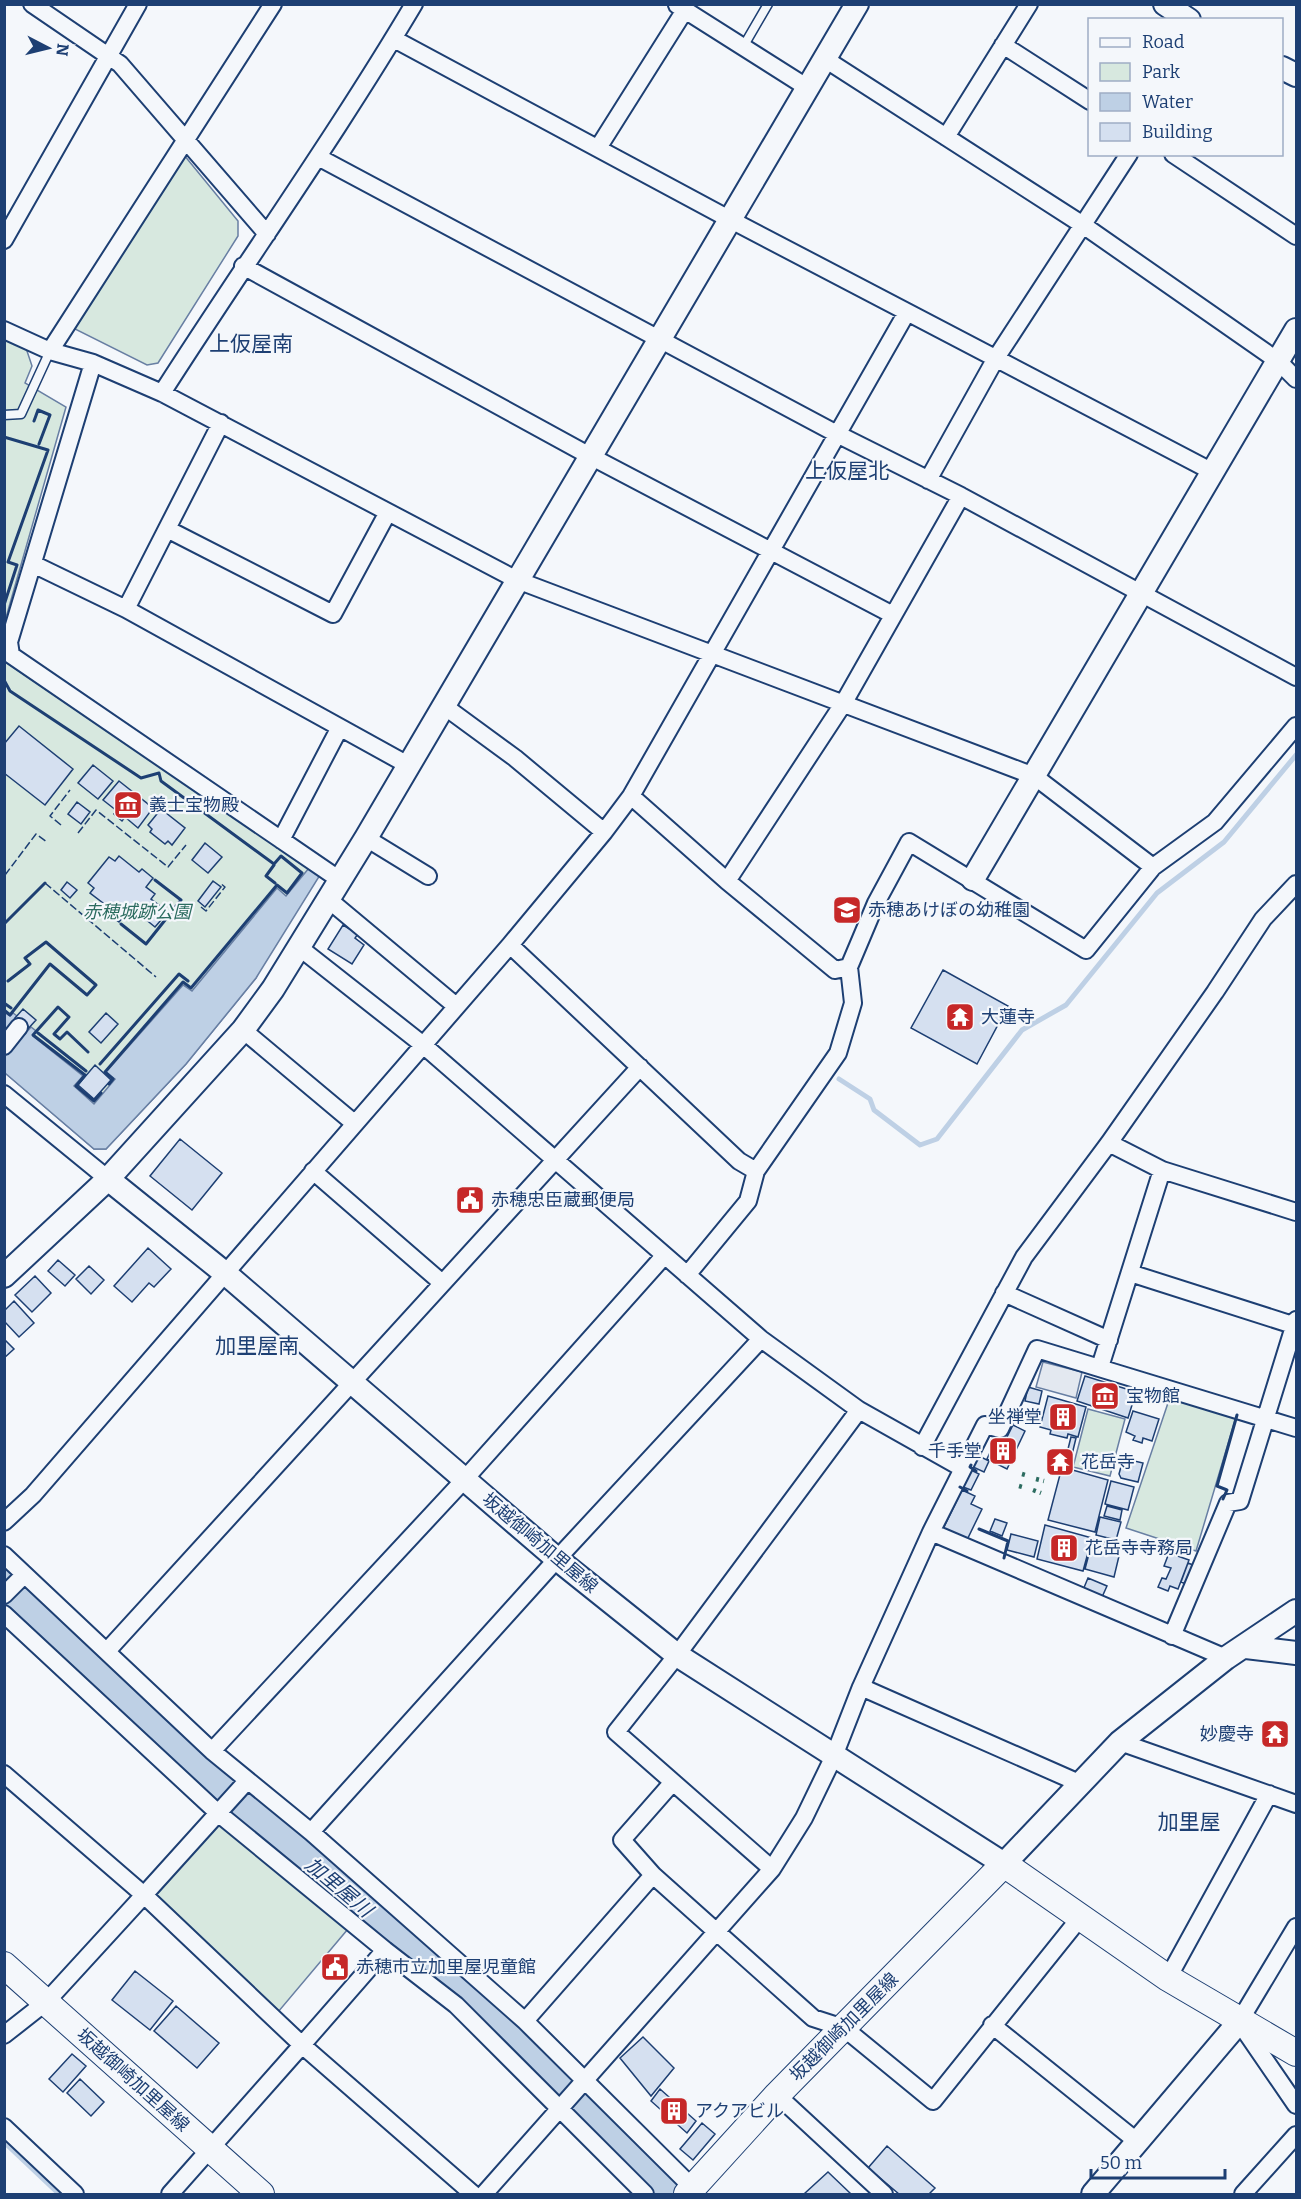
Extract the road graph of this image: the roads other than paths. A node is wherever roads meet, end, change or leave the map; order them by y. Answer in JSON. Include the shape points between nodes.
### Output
{"nodes":[{"id":1,"x":32,"y":4,"type":"edge"},
{"id":2,"x":138,"y":4,"type":"edge"},
{"id":3,"x":273,"y":4,"type":"edge"},
{"id":4,"x":414,"y":4,"type":"edge"},
{"id":5,"x":768,"y":4,"type":"edge"},
{"id":6,"x":857,"y":4,"type":"edge"},
{"id":7,"x":1029,"y":4,"type":"edge"},
{"id":8,"x":1165,"y":4,"type":"edge"},
{"id":9,"x":681,"y":7,"type":"edge"},
{"id":10,"x":1187,"y":18,"type":"edge"},
{"id":11,"x":394,"y":39,"type":"junction"},
{"id":12,"x":1003,"y":45,"type":"junction"},
{"id":13,"x":743,"y":47,"type":"junction"},
{"id":14,"x":108,"y":57,"type":"junction"},
{"id":15,"x":825,"y":59,"type":"junction"},
{"id":16,"x":808,"y":88,"type":"junction"},
{"id":17,"x":1088,"y":99,"type":"edge"},
{"id":18,"x":946,"y":136,"type":"junction"},
{"id":19,"x":187,"y":139,"type":"junction"},
{"id":20,"x":598,"y":148,"type":"junction"},
{"id":21,"x":1128,"y":156,"type":"edge"},
{"id":22,"x":1176,"y":156,"type":"edge"},
{"id":23,"x":318,"y":158,"type":"junction"},
{"id":24,"x":731,"y":220,"type":"junction"},
{"id":25,"x":1083,"y":225,"type":"junction"},
{"id":26,"x":267,"y":234,"type":"junction"},
{"id":27,"x":1296,"y":236,"type":"edge"},
{"id":28,"x":4,"y":240,"type":"edge"},
{"id":29,"x":243,"y":266,"type":"junction"},
{"id":30,"x":907,"y":312,"type":"junction"},
{"id":31,"x":4,"y":330,"type":"edge"},
{"id":32,"x":1296,"y":330,"type":"edge"},
{"id":33,"x":660,"y":338,"type":"junction"},
{"id":34,"x":50,"y":351,"type":"junction"},
{"id":35,"x":996,"y":358,"type":"junction"},
{"id":36,"x":1278,"y":361,"type":"junction"},
{"id":37,"x":93,"y":363,"type":"junction"},
{"id":38,"x":1296,"y":379,"type":"edge"},
{"id":39,"x":162,"y":393,"type":"junction"},
{"id":40,"x":4,"y":415,"type":"edge"},
{"id":41,"x":221,"y":423,"type":"junction"},
{"id":42,"x":837,"y":434,"type":"junction"},
{"id":43,"x":590,"y":456,"type":"junction"},
{"id":44,"x":1213,"y":472,"type":"junction"},
{"id":45,"x":928,"y":480,"type":"junction"},
{"id":46,"x":961,"y":496,"type":"junction"},
{"id":47,"x":388,"y":512,"type":"junction"},
{"id":48,"x":167,"y":529,"type":"junction"},
{"id":49,"x":771,"y":549,"type":"junction"},
{"id":50,"x":33,"y":564,"type":"junction"},
{"id":51,"x":517,"y":580,"type":"junction"},
{"id":52,"x":1141,"y":594,"type":"junction"},
{"id":53,"x":126,"y":609,"type":"junction"},
{"id":54,"x":893,"y":615,"type":"junction"},
{"id":55,"x":711,"y":653,"type":"junction"},
{"id":56,"x":1296,"y":677,"type":"edge"},
{"id":57,"x":843,"y":704,"type":"junction"},
{"id":58,"x":444,"y":706,"type":"junction"},
{"id":59,"x":1296,"y":726,"type":"edge"},
{"id":60,"x":339,"y":729,"type":"junction"},
{"id":61,"x":408,"y":765,"type":"junction"},
{"id":62,"x":1034,"y":776,"type":"junction"},
{"id":63,"x":631,"y":795,"type":"junction"},
{"id":64,"x":603,"y":832,"type":"junction"},
{"id":65,"x":366,"y":838,"type":"junction"},
{"id":66,"x":281,"y":840,"type":"junction"},
{"id":67,"x":1153,"y":867,"type":"junction"},
{"id":68,"x":428,"y":876,"type":"dead end"},
{"id":69,"x":973,"y":879,"type":"junction"},
{"id":70,"x":340,"y":880,"type":"junction"},
{"id":71,"x":727,"y":881,"type":"junction"},
{"id":72,"x":1296,"y":884,"type":"edge"},
{"id":73,"x":329,"y":900,"type":"junction"},
{"id":74,"x":510,"y":945,"type":"junction"},
{"id":75,"x":300,"y":948,"type":"junction"},
{"id":76,"x":849,"y":968,"type":"junction"},
{"id":77,"x":456,"y":1005,"type":"junction"},
{"id":78,"x":19,"y":1027,"type":"dead end"},
{"id":79,"x":243,"y":1030,"type":"junction"},
{"id":80,"x":422,"y":1044,"type":"junction"},
{"id":81,"x":4,"y":1046,"type":"edge"},
{"id":82,"x":640,"y":1067,"type":"junction"},
{"id":83,"x":4,"y":1094,"type":"edge"},
{"id":84,"x":354,"y":1123,"type":"junction"},
{"id":85,"x":1109,"y":1143,"type":"junction"},
{"id":86,"x":553,"y":1160,"type":"junction"},
{"id":87,"x":1162,"y":1170,"type":"junction"},
{"id":88,"x":313,"y":1171,"type":"junction"},
{"id":89,"x":756,"y":1171,"type":"junction"},
{"id":90,"x":108,"y":1179,"type":"junction"},
{"id":91,"x":1296,"y":1212,"type":"edge"},
{"id":92,"x":664,"y":1256,"type":"junction"},
{"id":93,"x":1130,"y":1273,"type":"junction"},
{"id":94,"x":226,"y":1274,"type":"junction"},
{"id":95,"x":687,"y":1275,"type":"junction"},
{"id":96,"x":4,"y":1276,"type":"edge"},
{"id":97,"x":441,"y":1282,"type":"junction"},
{"id":98,"x":1004,"y":1293,"type":"junction"},
{"id":99,"x":1296,"y":1324,"type":"edge"},
{"id":100,"x":761,"y":1339,"type":"junction"},
{"id":101,"x":1109,"y":1340,"type":"junction"},
{"id":102,"x":1100,"y":1367,"type":"junction"},
{"id":103,"x":351,"y":1383,"type":"junction"},
{"id":104,"x":860,"y":1410,"type":"junction"},
{"id":105,"x":1266,"y":1419,"type":"junction"},
{"id":106,"x":1296,"y":1428,"type":"edge"},
{"id":107,"x":922,"y":1447,"type":"junction"},
{"id":108,"x":962,"y":1468,"type":"junction"},
{"id":109,"x":464,"y":1480,"type":"junction"},
{"id":110,"x":4,"y":1522,"type":"edge"},
{"id":111,"x":931,"y":1532,"type":"junction"},
{"id":112,"x":4,"y":1556,"type":"edge"},
{"id":113,"x":557,"y":1559,"type":"junction"},
{"id":114,"x":24,"y":1575,"type":"junction"},
{"id":115,"x":4,"y":1595,"type":"edge"},
{"id":116,"x":1296,"y":1611,"type":"edge"},
{"id":117,"x":4,"y":1614,"type":"edge"},
{"id":118,"x":1172,"y":1636,"type":"junction"},
{"id":119,"x":1246,"y":1647,"type":"junction"},
{"id":120,"x":107,"y":1651,"type":"junction"},
{"id":121,"x":1296,"y":1653,"type":"edge"},
{"id":122,"x":677,"y":1655,"type":"junction"},
{"id":123,"x":1226,"y":1658,"type":"junction"},
{"id":124,"x":861,"y":1687,"type":"junction"},
{"id":125,"x":1120,"y":1742,"type":"junction"},
{"id":126,"x":212,"y":1751,"type":"junction"},
{"id":127,"x":834,"y":1756,"type":"junction"},
{"id":128,"x":4,"y":1774,"type":"edge"},
{"id":129,"x":247,"y":1781,"type":"junction"},
{"id":130,"x":673,"y":1782,"type":"junction"},
{"id":131,"x":1079,"y":1783,"type":"junction"},
{"id":132,"x":1269,"y":1794,"type":"junction"},
{"id":133,"x":1296,"y":1804,"type":"edge"},
{"id":134,"x":218,"y":1813,"type":"junction"},
{"id":135,"x":311,"y":1832,"type":"junction"},
{"id":136,"x":1004,"y":1864,"type":"junction"},
{"id":137,"x":772,"y":1869,"type":"junction"},
{"id":138,"x":653,"y":1875,"type":"junction"},
{"id":139,"x":144,"y":1895,"type":"junction"},
{"id":140,"x":1079,"y":1919,"type":"junction"},
{"id":141,"x":1296,"y":1927,"type":"edge"},
{"id":142,"x":716,"y":1931,"type":"junction"},
{"id":143,"x":385,"y":1950,"type":"junction"},
{"id":144,"x":4,"y":1965,"type":"edge"},
{"id":145,"x":1168,"y":1978,"type":"junction"},
{"id":146,"x":46,"y":2002,"type":"junction"},
{"id":147,"x":525,"y":2021,"type":"junction"},
{"id":148,"x":1239,"y":2022,"type":"junction"},
{"id":149,"x":992,"y":2025,"type":"junction"},
{"id":150,"x":844,"y":2028,"type":"junction"},
{"id":151,"x":4,"y":2035,"type":"edge"},
{"id":152,"x":302,"y":2045,"type":"junction"},
{"id":153,"x":1296,"y":2053,"type":"edge"},
{"id":154,"x":585,"y":2082,"type":"junction"},
{"id":155,"x":777,"y":2095,"type":"junction"},
{"id":156,"x":1296,"y":2103,"type":"edge"},
{"id":157,"x":558,"y":2109,"type":"junction"},
{"id":158,"x":4,"y":2127,"type":"edge"},
{"id":159,"x":1296,"y":2135,"type":"edge"},
{"id":160,"x":1139,"y":2142,"type":"junction"},
{"id":161,"x":212,"y":2150,"type":"junction"},
{"id":162,"x":690,"y":2191,"type":"edge"},
{"id":163,"x":75,"y":2194,"type":"edge"},
{"id":164,"x":170,"y":2194,"type":"edge"},
{"id":165,"x":261,"y":2194,"type":"edge"},
{"id":166,"x":473,"y":2194,"type":"edge"},
{"id":167,"x":484,"y":2194,"type":"edge"},
{"id":168,"x":645,"y":2194,"type":"edge"},
{"id":169,"x":884,"y":2194,"type":"edge"},
{"id":170,"x":1093,"y":2194,"type":"edge"},
{"id":171,"x":1242,"y":2194,"type":"edge"}],
"edges":[{"from":1,"to":14,"type":"street"},
{"from":2,"to":14,"type":"street"},
{"from":3,"to":19,"type":"street"},
{"from":4,"to":11,"type":"street"},
{"from":5,"to":13,"type":"lane"},
{"from":6,"to":15,"type":"street"},
{"from":7,"to":12,"type":"street"},
{"from":8,"to":10,"type":"street"},
{"from":9,"to":13,"type":"street"},
{"from":9,"to":20,"type":"street"},
{"from":11,"to":20,"type":"street"},
{"from":11,"to":23,"type":"street"},
{"from":12,"to":17,"type":"street"},
{"from":12,"to":18,"type":"street"},
{"from":13,"to":16,"type":"street"},
{"from":14,"to":19,"type":"street","via":[[120,64]]},
{"from":14,"to":28,"type":"street"},
{"from":15,"to":16,"type":"street"},
{"from":15,"to":18,"type":"street"},
{"from":16,"to":24,"type":"street"},
{"from":18,"to":25,"type":"street"},
{"from":19,"to":26,"type":"street"},
{"from":19,"to":34,"type":"street"},
{"from":20,"to":24,"type":"street"},
{"from":21,"to":25,"type":"street"},
{"from":22,"to":27,"type":"street"},
{"from":23,"to":26,"type":"street"},
{"from":23,"to":33,"type":"street"},
{"from":24,"to":30,"type":"street"},
{"from":24,"to":33,"type":"street"},
{"from":25,"to":35,"type":"street"},
{"from":25,"to":36,"type":"street"},
{"from":26,"to":29,"type":"street"},
{"from":29,"to":39,"type":"street"},
{"from":29,"to":43,"type":"street"},
{"from":30,"to":35,"type":"street"},
{"from":30,"to":42,"type":"street"},
{"from":31,"to":34,"type":"street"},
{"from":32,"to":36,"type":"street"},
{"from":33,"to":42,"type":"street"},
{"from":33,"to":43,"type":"street"},
{"from":34,"to":37,"type":"street"},
{"from":34,"to":40,"type":"lane","via":[[21,414]]},
{"from":35,"to":44,"type":"street"},
{"from":35,"to":45,"type":"street"},
{"from":36,"to":38,"type":"street"},
{"from":36,"to":44,"type":"street"},
{"from":37,"to":39,"type":"street"},
{"from":37,"to":50,"type":"street"},
{"from":39,"to":41,"type":"street"},
{"from":41,"to":47,"type":"street"},
{"from":41,"to":48,"type":"street"},
{"from":42,"to":45,"type":"street"},
{"from":42,"to":49,"type":"street"},
{"from":43,"to":49,"type":"street"},
{"from":43,"to":51,"type":"street"},
{"from":44,"to":52,"type":"street"},
{"from":45,"to":46,"type":"street"},
{"from":46,"to":52,"type":"street"},
{"from":46,"to":54,"type":"street"},
{"from":47,"to":48,"type":"street","via":[[333,615]]},
{"from":47,"to":51,"type":"street"},
{"from":48,"to":53,"type":"street"},
{"from":49,"to":54,"type":"street"},
{"from":49,"to":55,"type":"street"},
{"from":50,"to":53,"type":"street"},
{"from":50,"to":66,"type":"street","via":[[9,642],[11,655]]},
{"from":51,"to":55,"type":"street"},
{"from":51,"to":58,"type":"street"},
{"from":52,"to":56,"type":"street"},
{"from":52,"to":62,"type":"street"},
{"from":53,"to":60,"type":"street"},
{"from":54,"to":57,"type":"street"},
{"from":55,"to":57,"type":"street"},
{"from":55,"to":63,"type":"street"},
{"from":57,"to":62,"type":"street"},
{"from":57,"to":71,"type":"street"},
{"from":58,"to":61,"type":"street"},
{"from":58,"to":64,"type":"street","via":[[515,758]]},
{"from":59,"to":67,"type":"street","via":[[1215,822]]},
{"from":60,"to":61,"type":"street"},
{"from":60,"to":66,"type":"street"},
{"from":61,"to":65,"type":"street"},
{"from":62,"to":67,"type":"street"},
{"from":62,"to":69,"type":"street"},
{"from":63,"to":64,"type":"street"},
{"from":63,"to":71,"type":"street"},
{"from":64,"to":74,"type":"street"},
{"from":65,"to":68,"type":"street"},
{"from":65,"to":70,"type":"street"},
{"from":66,"to":70,"type":"street"},
{"from":67,"to":69,"type":"street","via":[[1086,950]]},
{"from":69,"to":76,"type":"street","via":[[909,842],[876,903]]},
{"from":70,"to":73,"type":"street"},
{"from":71,"to":76,"type":"street","via":[[835,970]]},
{"from":72,"to":85,"type":"street","via":[[1263,919]]},
{"from":73,"to":75,"type":"street"},
{"from":73,"to":77,"type":"street"},
{"from":74,"to":77,"type":"street"},
{"from":74,"to":82,"type":"street"},
{"from":75,"to":79,"type":"street"},
{"from":75,"to":80,"type":"street"},
{"from":76,"to":89,"type":"street","via":[[853,1002],[838,1053]]},
{"from":77,"to":80,"type":"street"},
{"from":78,"to":81,"type":"street"},
{"from":79,"to":84,"type":"street"},
{"from":79,"to":90,"type":"street"},
{"from":80,"to":84,"type":"street"},
{"from":80,"to":86,"type":"street"},
{"from":82,"to":86,"type":"street"},
{"from":82,"to":89,"type":"street","via":[[739,1161]]},
{"from":83,"to":90,"type":"street"},
{"from":84,"to":88,"type":"street"},
{"from":85,"to":87,"type":"street"},
{"from":85,"to":98,"type":"street","via":[[1023,1257]]},
{"from":86,"to":92,"type":"street"},
{"from":86,"to":97,"type":"street"},
{"from":87,"to":91,"type":"street"},
{"from":87,"to":93,"type":"street"},
{"from":88,"to":94,"type":"street"},
{"from":88,"to":97,"type":"street"},
{"from":89,"to":95,"type":"street","via":[[748,1201]]},
{"from":90,"to":94,"type":"street","name":"坂越御崎加里屋線"},
{"from":90,"to":96,"type":"street"},
{"from":92,"to":95,"type":"street"},
{"from":92,"to":109,"type":"street"},
{"from":93,"to":99,"type":"street"},
{"from":93,"to":101,"type":"street"},
{"from":94,"to":103,"type":"street","name":"坂越御崎加里屋線"},
{"from":94,"to":110,"type":"street","via":[[33,1495]]},
{"from":95,"to":100,"type":"street"},
{"from":97,"to":103,"type":"street"},
{"from":98,"to":101,"type":"street"},
{"from":98,"to":107,"type":"street"},
{"from":99,"to":105,"type":"street"},
{"from":100,"to":104,"type":"street"},
{"from":100,"to":113,"type":"street"},
{"from":101,"to":102,"type":"street"},
{"from":102,"to":105,"type":"street"},
{"from":102,"to":108,"type":"street","via":[[1036,1349],[1000,1429],[985,1425]]},
{"from":103,"to":109,"type":"street","name":"坂越御崎加里屋線"},
{"from":103,"to":120,"type":"street"},
{"from":104,"to":107,"type":"street"},
{"from":104,"to":122,"type":"street"},
{"from":105,"to":106,"type":"street"},
{"from":105,"to":118,"type":"street","via":[[1240,1501],[1228,1503]]},
{"from":107,"to":108,"type":"street"},
{"from":108,"to":111,"type":"street"},
{"from":109,"to":113,"type":"street","name":"坂越御崎加里屋線"},
{"from":109,"to":126,"type":"street"},
{"from":111,"to":118,"type":"street"},
{"from":111,"to":124,"type":"street"},
{"from":112,"to":114,"type":"street"},
{"from":113,"to":122,"type":"street","name":"坂越御崎加里屋線"},
{"from":113,"to":135,"type":"street"},
{"from":114,"to":115,"type":"street"},
{"from":114,"to":120,"type":"street"},
{"from":116,"to":119,"type":"street"},
{"from":117,"to":134,"type":"street"},
{"from":118,"to":123,"type":"street"},
{"from":119,"to":121,"type":"street"},
{"from":119,"to":123,"type":"street"},
{"from":120,"to":126,"type":"street"},
{"from":122,"to":127,"type":"street","name":"坂越御崎加里屋線"},
{"from":122,"to":130,"type":"street","via":[[616,1732]]},
{"from":123,"to":125,"type":"street"},
{"from":124,"to":127,"type":"street"},
{"from":124,"to":131,"type":"street"},
{"from":125,"to":131,"type":"street"},
{"from":125,"to":132,"type":"street"},
{"from":126,"to":129,"type":"street"},
{"from":127,"to":136,"type":"street","name":"坂越御崎加里屋線"},
{"from":127,"to":137,"type":"street","via":[[804,1818]]},
{"from":128,"to":139,"type":"street"},
{"from":129,"to":134,"type":"street"},
{"from":129,"to":135,"type":"street"},
{"from":130,"to":137,"type":"street"},
{"from":130,"to":138,"type":"street","via":[[622,1840]]},
{"from":131,"to":136,"type":"street"},
{"from":132,"to":133,"type":"street"},
{"from":132,"to":145,"type":"street"},
{"from":134,"to":139,"type":"street"},
{"from":134,"to":143,"type":"street"},
{"from":135,"to":147,"type":"street"},
{"from":136,"to":140,"type":"main road","name":"坂越御崎加里屋線"},
{"from":136,"to":150,"type":"main road","name":"坂越御崎加里屋線"},
{"from":137,"to":142,"type":"street"},
{"from":138,"to":142,"type":"street"},
{"from":138,"to":147,"type":"street"},
{"from":139,"to":146,"type":"street"},
{"from":139,"to":152,"type":"street"},
{"from":140,"to":145,"type":"main road","name":"坂越御崎加里屋線"},
{"from":140,"to":149,"type":"street"},
{"from":141,"to":148,"type":"street"},
{"from":142,"to":150,"type":"street","via":[[813,2018]]},
{"from":142,"to":154,"type":"street"},
{"from":143,"to":152,"type":"street"},
{"from":143,"to":157,"type":"street","via":[[456,2005]]},
{"from":144,"to":146,"type":"main road","name":"坂越御崎加里屋線"},
{"from":145,"to":148,"type":"main road","name":"坂越御崎加里屋線"},
{"from":146,"to":151,"type":"street"},
{"from":146,"to":161,"type":"main road","name":"坂越御崎加里屋線"},
{"from":147,"to":154,"type":"street"},
{"from":148,"to":153,"type":"main road","name":"坂越御崎加里屋線"},
{"from":148,"to":156,"type":"street"},
{"from":148,"to":160,"type":"street"},
{"from":149,"to":150,"type":"street","via":[[933,2101]]},
{"from":149,"to":160,"type":"street"},
{"from":150,"to":155,"type":"main road","name":"坂越御崎加里屋線"},
{"from":152,"to":161,"type":"street"},
{"from":152,"to":166,"type":"street"},
{"from":154,"to":157,"type":"street"},
{"from":154,"to":162,"type":"street"},
{"from":155,"to":162,"type":"main road","name":"坂越御崎加里屋線"},
{"from":155,"to":169,"type":"street"},
{"from":157,"to":167,"type":"street"},
{"from":157,"to":168,"type":"street"},
{"from":158,"to":163,"type":"street"},
{"from":159,"to":171,"type":"street"},
{"from":160,"to":170,"type":"street"},
{"from":161,"to":164,"type":"street"},
{"from":161,"to":165,"type":"main road","name":"坂越御崎加里屋線"}]}
